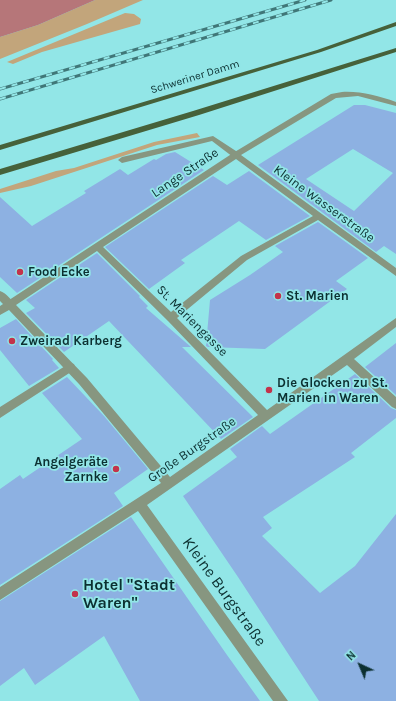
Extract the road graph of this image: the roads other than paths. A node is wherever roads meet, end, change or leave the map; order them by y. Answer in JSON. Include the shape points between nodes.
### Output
{"nodes":[{"id":1,"x":396,"y":24,"type":"edge"},
{"id":2,"x":387,"y":27,"type":"junction"},
{"id":3,"x":396,"y":32,"type":"edge"},
{"id":4,"x":396,"y":50,"type":"edge"},
{"id":5,"x":396,"y":104,"type":"edge"},
{"id":6,"x":0,"y":148,"type":"edge"},
{"id":7,"x":236,"y":155,"type":"junction"},
{"id":8,"x":122,"y":160,"type":"dead end"},
{"id":9,"x":0,"y":172,"type":"edge"},
{"id":10,"x":319,"y":216,"type":"junction"},
{"id":11,"x":98,"y":247,"type":"junction"},
{"id":12,"x":396,"y":273,"type":"edge"},
{"id":13,"x":0,"y":295,"type":"edge"},
{"id":14,"x":10,"y":305,"type":"junction"},
{"id":15,"x":0,"y":311,"type":"edge"},
{"id":16,"x":171,"y":318,"type":"junction"},
{"id":17,"x":396,"y":322,"type":"edge"},
{"id":18,"x":347,"y":359,"type":"junction"},
{"id":19,"x":70,"y":367,"type":"junction"},
{"id":20,"x":396,"y":404,"type":"edge"},
{"id":21,"x":0,"y":413,"type":"edge"},
{"id":22,"x":265,"y":415,"type":"junction"},
{"id":23,"x":169,"y":484,"type":"junction"},
{"id":24,"x":138,"y":503,"type":"junction"},
{"id":25,"x":0,"y":594,"type":"edge"},
{"id":26,"x":281,"y":701,"type":"edge"}],
"edges":[{"from":1,"to":2,"type":"main road","name":"Schweriner Damm"},
{"from":2,"to":3,"type":"main road"},
{"from":2,"to":6,"type":"main road","name":"Schweriner Damm","via":[[319,51]]},
{"from":4,"to":9,"type":"main road","via":[[196,114]]},
{"from":5,"to":7,"type":"street","name":"Lange Straße","via":[[355,93],[334,96]]},
{"from":7,"to":8,"type":"street","name":"Kleine Wasserstraße","via":[[213,138]]},
{"from":7,"to":10,"type":"street","name":"Kleine Wasserstraße"},
{"from":7,"to":11,"type":"street","name":"Lange Straße"},
{"from":10,"to":12,"type":"street","name":"Kleine Wasserstraße"},
{"from":10,"to":16,"type":"street","via":[[244,258]]},
{"from":11,"to":14,"type":"street","name":"Lange Straße"},
{"from":11,"to":16,"type":"street","name":"St. Mariengasse"},
{"from":13,"to":14,"type":"street"},
{"from":14,"to":15,"type":"street","name":"Lange Straße"},
{"from":14,"to":19,"type":"street"},
{"from":16,"to":22,"type":"street","name":"St. Mariengasse"},
{"from":17,"to":18,"type":"street","name":"Große Burgstraße"},
{"from":18,"to":20,"type":"street"},
{"from":18,"to":22,"type":"street","name":"Große Burgstraße"},
{"from":19,"to":21,"type":"street"},
{"from":19,"to":23,"type":"street"},
{"from":22,"to":23,"type":"street","name":"Große Burgstraße"},
{"from":23,"to":24,"type":"street","name":"Große Burgstraße"},
{"from":24,"to":25,"type":"street","name":"Große Burgstraße"},
{"from":24,"to":26,"type":"street","name":"Kleine Burgstraße"}]}
